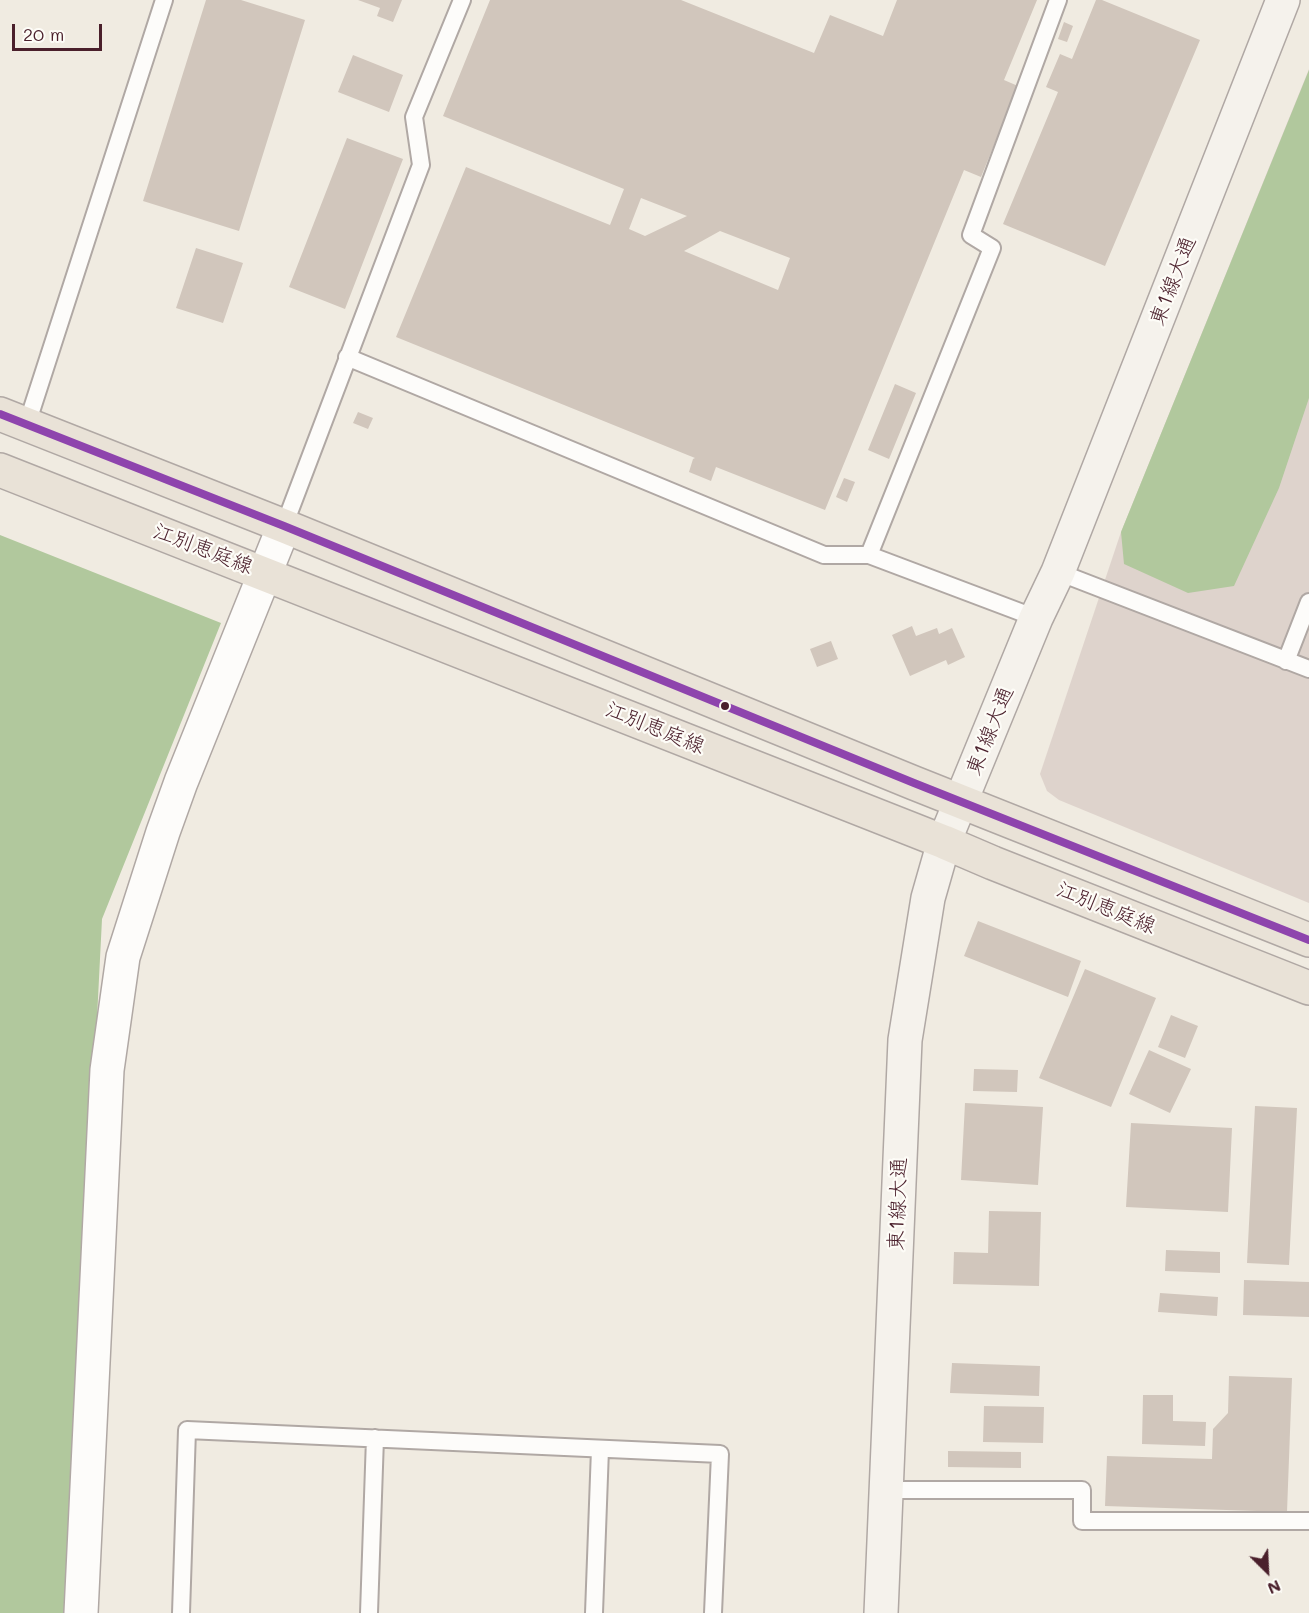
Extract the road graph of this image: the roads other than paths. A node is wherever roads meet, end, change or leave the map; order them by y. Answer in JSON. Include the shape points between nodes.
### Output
{"nodes":[{"id":1,"x":164,"y":0,"type":"edge"},
{"id":2,"x":462,"y":0,"type":"edge"},
{"id":3,"x":1058,"y":0,"type":"edge"},
{"id":4,"x":1283,"y":0,"type":"edge"},
{"id":5,"x":347,"y":357,"type":"junction"},
{"id":6,"x":13,"y":419,"type":"edge"},
{"id":7,"x":0,"y":470,"type":"edge"},
{"id":8,"x":284,"y":526,"type":"junction"},
{"id":9,"x":869,"y":555,"type":"junction"},
{"id":10,"x":1058,"y":572,"type":"junction"},
{"id":11,"x":265,"y":573,"type":"junction"},
{"id":12,"x":1309,"y":602,"type":"edge"},
{"id":13,"x":1036,"y":618,"type":"junction"},
{"id":14,"x":1286,"y":661,"type":"junction"},
{"id":15,"x":1309,"y":669,"type":"edge"},
{"id":16,"x":961,"y":802,"type":"junction"},
{"id":17,"x":944,"y":842,"type":"junction"},
{"id":18,"x":1309,"y":940,"type":"edge"},
{"id":19,"x":1309,"y":988,"type":"edge"},
{"id":20,"x":375,"y":1438,"type":"junction"},
{"id":21,"x":600,"y":1449,"type":"junction"},
{"id":22,"x":886,"y":1490,"type":"junction"},
{"id":23,"x":1309,"y":1521,"type":"edge"},
{"id":24,"x":81,"y":1613,"type":"edge"},
{"id":25,"x":181,"y":1613,"type":"edge"},
{"id":26,"x":369,"y":1613,"type":"edge"},
{"id":27,"x":594,"y":1613,"type":"edge"},
{"id":28,"x":713,"y":1613,"type":"edge"},
{"id":29,"x":881,"y":1613,"type":"edge"}],
"edges":[{"from":1,"to":6,"type":"lane"},
{"from":2,"to":5,"type":"lane","via":[[414,117],[421,165]]},
{"from":3,"to":9,"type":"lane","via":[[971,235],[992,248]]},
{"from":4,"to":10,"type":"street","name":"東1線大通"},
{"from":5,"to":8,"type":"lane"},
{"from":5,"to":9,"type":"lane","via":[[824,555]]},
{"from":6,"to":8,"type":"main road"},
{"from":7,"to":11,"type":"main road","name":"江別恵庭線"},
{"from":8,"to":11,"type":"street"},
{"from":8,"to":16,"type":"main road"},
{"from":9,"to":13,"type":"lane"},
{"from":10,"to":13,"type":"street","name":"東1線大通"},
{"from":10,"to":14,"type":"lane"},
{"from":11,"to":17,"type":"main road","name":"江別恵庭線"},
{"from":11,"to":24,"type":"street","via":[[181,782],[123,957],[107,1070]]},
{"from":12,"to":14,"type":"lane"},
{"from":13,"to":16,"type":"street","name":"東1線大通"},
{"from":14,"to":15,"type":"lane"},
{"from":16,"to":17,"type":"street","name":"東1線大通"},
{"from":16,"to":18,"type":"main road"},
{"from":17,"to":19,"type":"main road","name":"江別恵庭線"},
{"from":17,"to":22,"type":"street","name":"東1線大通","via":[[928,898],[905,1040]]},
{"from":20,"to":21,"type":"lane"},
{"from":20,"to":25,"type":"lane","via":[[187,1430]]},
{"from":20,"to":26,"type":"lane"},
{"from":21,"to":27,"type":"lane"},
{"from":21,"to":28,"type":"lane","via":[[720,1454]]},
{"from":22,"to":23,"type":"lane","via":[[1082,1490],[1082,1521]]},
{"from":22,"to":29,"type":"street","name":"東1線大通"}]}
